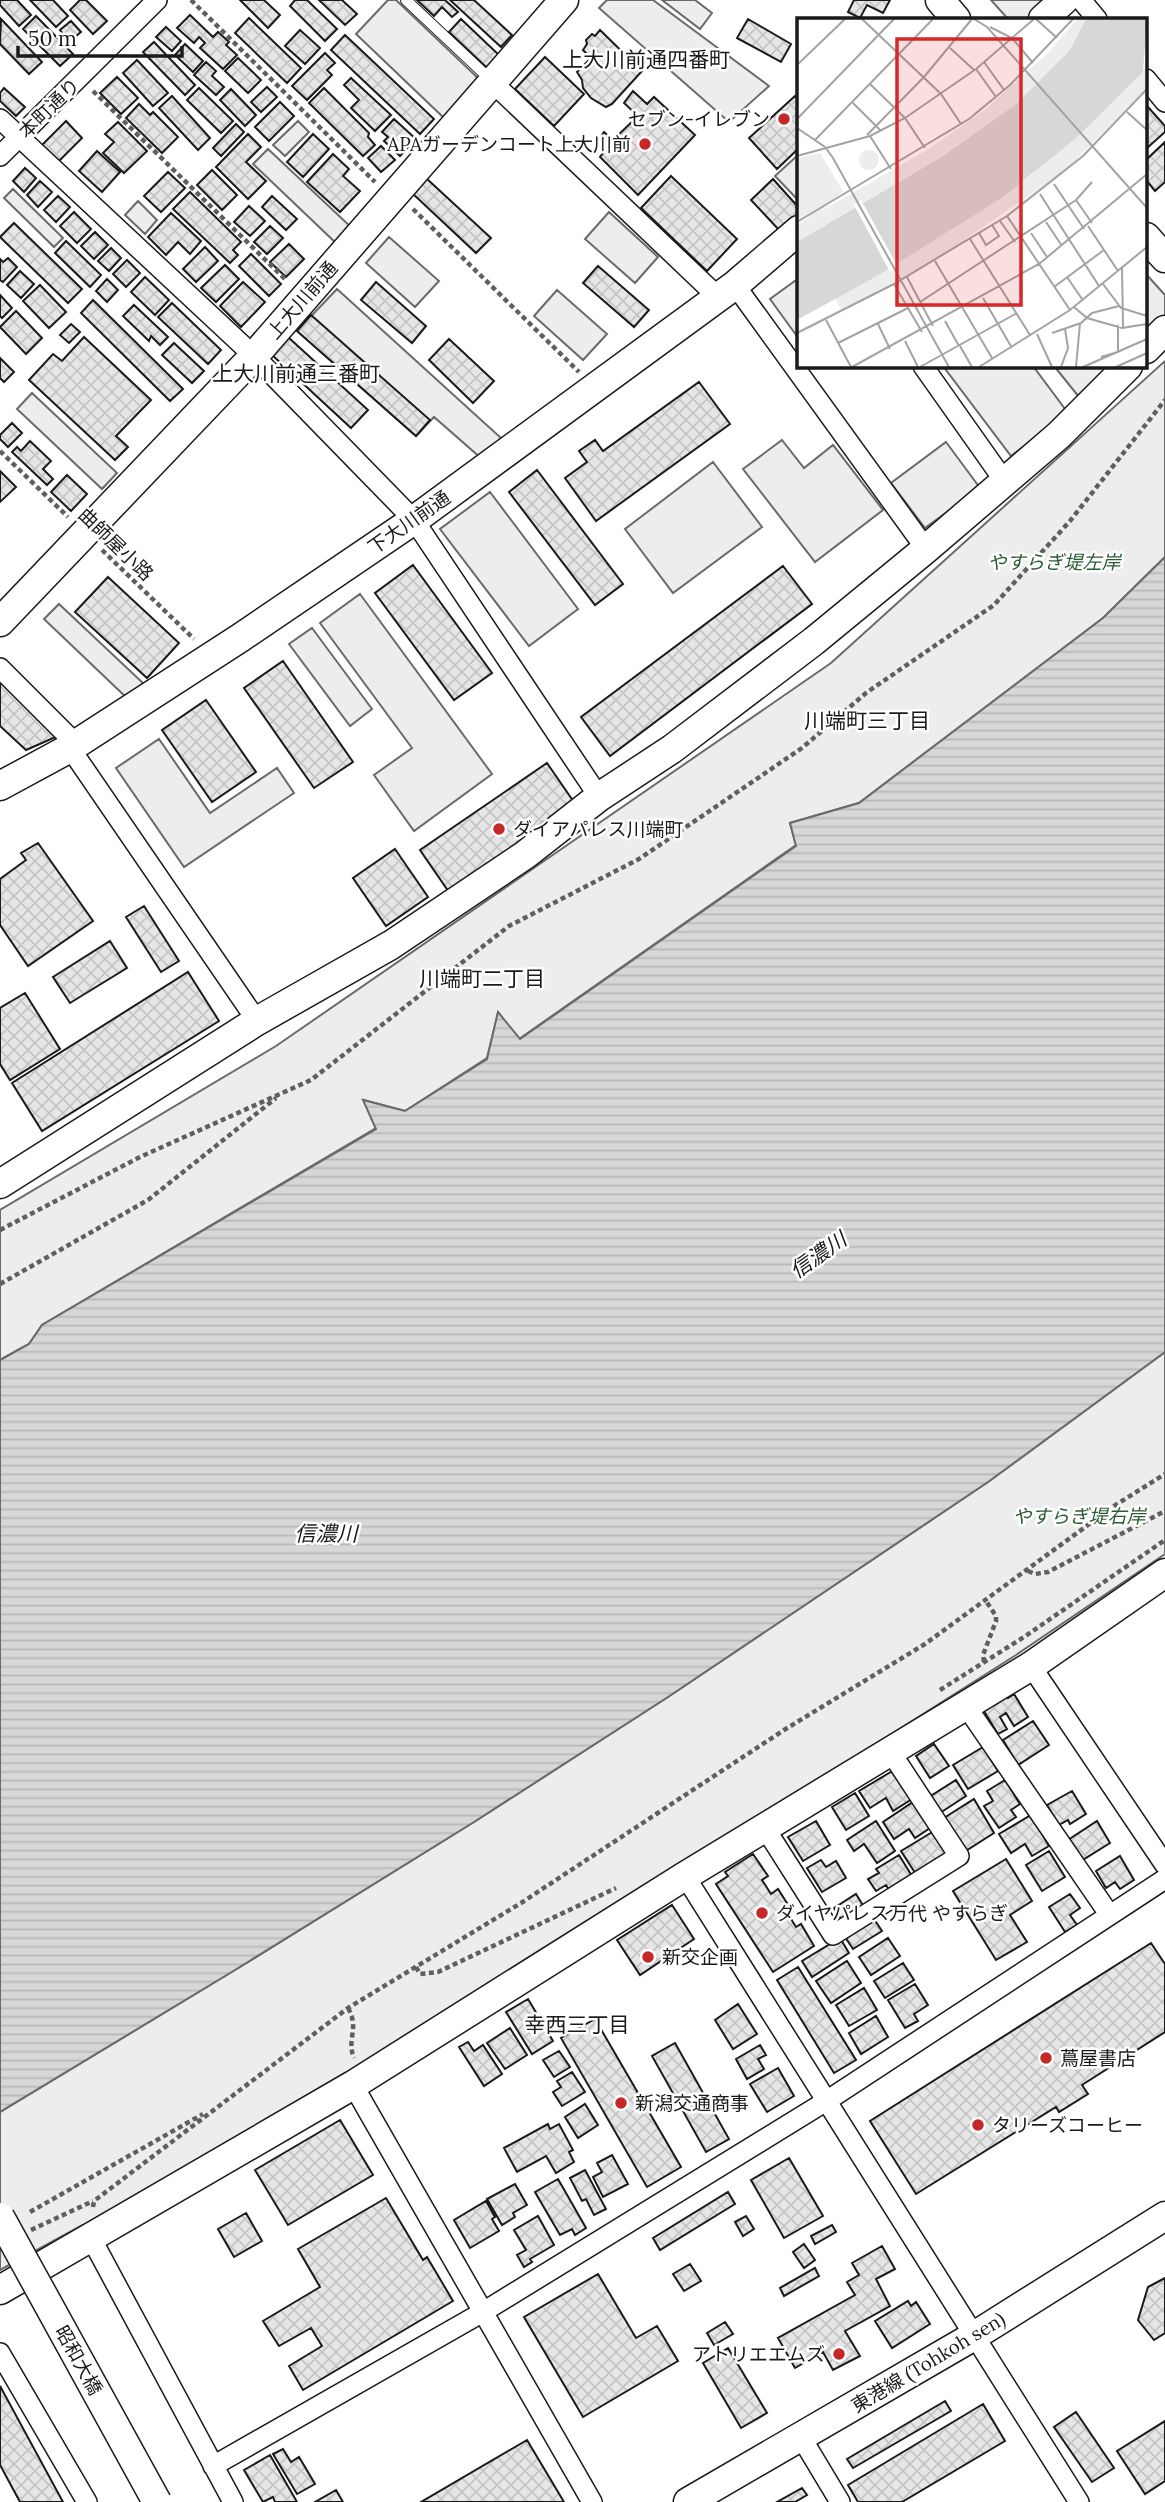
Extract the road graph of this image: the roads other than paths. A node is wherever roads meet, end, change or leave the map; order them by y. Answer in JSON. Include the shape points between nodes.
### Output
{"nodes":[{"id":1,"x":157,"y":0,"type":"edge"},
{"id":2,"x":405,"y":0,"type":"edge"},
{"id":3,"x":564,"y":0,"type":"edge"},
{"id":4,"x":940,"y":0,"type":"edge"},
{"id":5,"x":1064,"y":0,"type":"edge"},
{"id":6,"x":1081,"y":0,"type":"edge"},
{"id":7,"x":955,"y":18,"type":"edge"},
{"id":8,"x":1044,"y":18,"type":"edge"},
{"id":9,"x":1096,"y":18,"type":"edge"},
{"id":10,"x":1148,"y":81,"type":"edge"},
{"id":11,"x":492,"y":82,"type":"junction"},
{"id":12,"x":1165,"y":102,"type":"edge"},
{"id":13,"x":0,"y":119,"type":"edge"},
{"id":14,"x":19,"y":136,"type":"junction"},
{"id":15,"x":0,"y":156,"type":"edge"},
{"id":16,"x":797,"y":232,"type":"edge"},
{"id":17,"x":1148,"y":239,"type":"edge"},
{"id":18,"x":1165,"y":258,"type":"edge"},
{"id":19,"x":727,"y":291,"type":"junction"},
{"id":20,"x":1165,"y":330,"type":"edge"},
{"id":21,"x":1148,"y":347,"type":"edge"},
{"id":22,"x":254,"y":356,"type":"junction"},
{"id":23,"x":924,"y":368,"type":"edge"},
{"id":24,"x":1126,"y":368,"type":"edge"},
{"id":25,"x":1004,"y":482,"type":"junction"},
{"id":26,"x":414,"y":520,"type":"junction"},
{"id":27,"x":926,"y":549,"type":"junction"},
{"id":28,"x":0,"y":622,"type":"edge"},
{"id":29,"x":0,"y":668,"type":"edge"},
{"id":30,"x":73,"y":746,"type":"junction"},
{"id":31,"x":0,"y":786,"type":"edge"},
{"id":32,"x":599,"y":797,"type":"junction"},
{"id":33,"x":257,"y":1021,"type":"junction"},
{"id":34,"x":0,"y":1184,"type":"edge"},
{"id":35,"x":1165,"y":1573,"type":"edge"},
{"id":36,"x":1031,"y":1666,"type":"junction"},
{"id":37,"x":967,"y":1706,"type":"junction"},
{"id":38,"x":890,"y":1751,"type":"junction"},
{"id":39,"x":765,"y":1828,"type":"junction"},
{"id":40,"x":1165,"y":1865,"type":"edge"},
{"id":41,"x":685,"y":1876,"type":"junction"},
{"id":42,"x":1165,"y":1879,"type":"edge"},
{"id":43,"x":1109,"y":1914,"type":"junction"},
{"id":44,"x":356,"y":2074,"type":"junction"},
{"id":45,"x":828,"y":2100,"type":"junction"},
{"id":46,"x":1165,"y":2216,"type":"edge"},
{"id":47,"x":0,"y":2217,"type":"edge"},
{"id":48,"x":90,"y":2236,"type":"junction"},
{"id":49,"x":0,"y":2290,"type":"edge"},
{"id":50,"x":483,"y":2312,"type":"junction"},
{"id":51,"x":974,"y":2336,"type":"junction"},
{"id":52,"x":0,"y":2353,"type":"edge"},
{"id":53,"x":801,"y":2437,"type":"junction"},
{"id":54,"x":213,"y":2466,"type":"junction"},
{"id":55,"x":87,"y":2502,"type":"edge"},
{"id":56,"x":157,"y":2502,"type":"edge"},
{"id":57,"x":233,"y":2502,"type":"edge"},
{"id":58,"x":592,"y":2502,"type":"edge"},
{"id":59,"x":688,"y":2502,"type":"edge"},
{"id":60,"x":840,"y":2502,"type":"edge"},
{"id":61,"x":1079,"y":2502,"type":"edge"}],
"edges":[{"from":1,"to":14,"type":"street","name":"本町通り"},
{"from":2,"to":11,"type":"lane"},
{"from":3,"to":11,"type":"street","name":"上大川前通"},
{"from":4,"to":7,"type":"street"},
{"from":5,"to":8,"type":"street"},
{"from":6,"to":9,"type":"street"},
{"from":10,"to":12,"type":"street"},
{"from":11,"to":19,"type":"street"},
{"from":11,"to":22,"type":"street","name":"上大川前通"},
{"from":13,"to":14,"type":"street"},
{"from":14,"to":15,"type":"street","name":"本町通り"},
{"from":14,"to":22,"type":"street"},
{"from":16,"to":19,"type":"street","name":"下大川前通"},
{"from":17,"to":18,"type":"street"},
{"from":19,"to":26,"type":"street","name":"下大川前通"},
{"from":19,"to":27,"type":"street"},
{"from":20,"to":21,"type":"street"},
{"from":22,"to":26,"type":"street"},
{"from":22,"to":28,"type":"street","name":"上大川前通"},
{"from":23,"to":25,"type":"street"},
{"from":24,"to":25,"type":"street"},
{"from":25,"to":27,"type":"street"},
{"from":26,"to":30,"type":"street","name":"下大川前通"},
{"from":26,"to":32,"type":"street"},
{"from":27,"to":32,"type":"street","via":[[716,716]]},
{"from":29,"to":30,"type":"street"},
{"from":30,"to":31,"type":"street","name":"下大川前通"},
{"from":30,"to":33,"type":"street"},
{"from":32,"to":33,"type":"street","via":[[525,855],[391,945]]},
{"from":33,"to":34,"type":"street"},
{"from":35,"to":36,"type":"street"},
{"from":36,"to":37,"type":"street"},
{"from":36,"to":40,"type":"street"},
{"from":37,"to":38,"type":"street"},
{"from":37,"to":43,"type":"street"},
{"from":38,"to":39,"type":"street"},
{"from":38,"to":39,"type":"street","via":[[959,1856],[833,1935]]},
{"from":39,"to":41,"type":"street"},
{"from":41,"to":44,"type":"street"},
{"from":41,"to":45,"type":"street"},
{"from":42,"to":43,"type":"street"},
{"from":43,"to":45,"type":"street"},
{"from":44,"to":48,"type":"street"},
{"from":44,"to":50,"type":"street"},
{"from":45,"to":50,"type":"street"},
{"from":45,"to":51,"type":"street"},
{"from":46,"to":51,"type":"street","name":"東港線 (Tohkoh sen)"},
{"from":47,"to":56,"type":"street","name":"昭和大橋","bridge":true},
{"from":48,"to":49,"type":"street"},
{"from":48,"to":54,"type":"street"},
{"from":50,"to":54,"type":"street"},
{"from":50,"to":58,"type":"street"},
{"from":51,"to":53,"type":"street","name":"東港線 (Tohkoh sen)"},
{"from":51,"to":61,"type":"street"},
{"from":52,"to":55,"type":"street"},
{"from":53,"to":59,"type":"street","name":"東港線 (Tohkoh sen)"},
{"from":53,"to":60,"type":"street"},
{"from":54,"to":57,"type":"street"}]}
